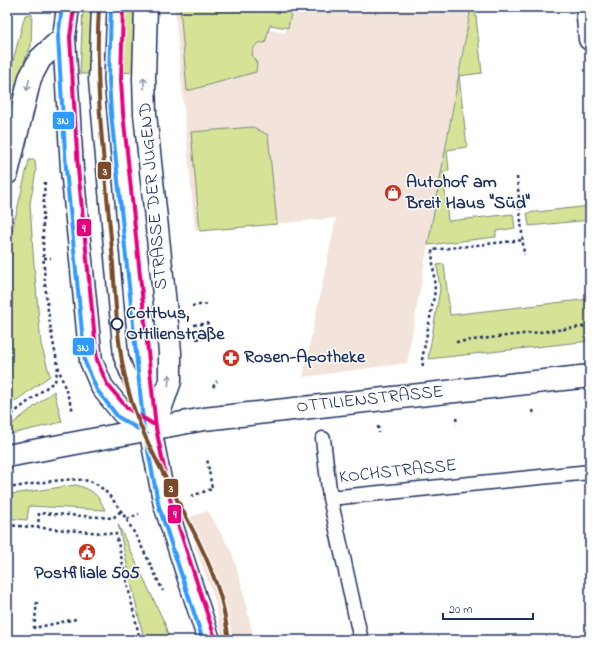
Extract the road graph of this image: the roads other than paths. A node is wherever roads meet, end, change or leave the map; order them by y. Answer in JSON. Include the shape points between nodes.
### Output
{"nodes":[{"id":1,"x":68,"y":7,"type":"edge"},
{"id":2,"x":99,"y":7,"type":"edge"},
{"id":3,"x":117,"y":7,"type":"edge"},
{"id":4,"x":146,"y":7,"type":"edge"},
{"id":5,"x":587,"y":7,"type":"edge"},
{"id":6,"x":64,"y":37,"type":"junction"},
{"id":7,"x":590,"y":39,"type":"edge"},
{"id":8,"x":7,"y":173,"type":"edge"},
{"id":9,"x":590,"y":376,"type":"edge"},
{"id":10,"x":153,"y":423,"type":"junction"},
{"id":11,"x":323,"y":439,"type":"dead end"},
{"id":12,"x":7,"y":456,"type":"edge"},
{"id":13,"x":590,"y":472,"type":"edge"},
{"id":14,"x":330,"y":498,"type":"junction"},
{"id":15,"x":209,"y":640,"type":"edge"},
{"id":16,"x":361,"y":640,"type":"edge"}],
"edges":[{"from":1,"to":6,"type":"main road"},
{"from":2,"to":10,"type":"lane","via":[[96,80],[121,357]]},
{"from":3,"to":10,"type":"lane","via":[[117,113],[141,355]]},
{"from":10,"to":4,"type":"main road","name":"STRASSE DER JUGEND","one_way":true,"via":[[170,381],[170,352],[145,114]]},
{"from":5,"to":7,"type":"main road"},
{"from":6,"to":8,"type":"main road","one_way":true,"via":[[40,59],[30,78]]},
{"from":6,"to":10,"type":"main road","via":[[72,169],[91,361],[102,387],[123,413]]},
{"from":9,"to":10,"type":"main road","name":"OTTILIENSTRASSE"},
{"from":10,"to":12,"type":"main road"},
{"from":10,"to":15,"type":"main road","via":[[165,505]]},
{"from":11,"to":14,"type":"lane"},
{"from":13,"to":14,"type":"lane","name":"KOCHSTRASSE"},
{"from":14,"to":16,"type":"lane","name":"KOCHSTRASSE"}]}
